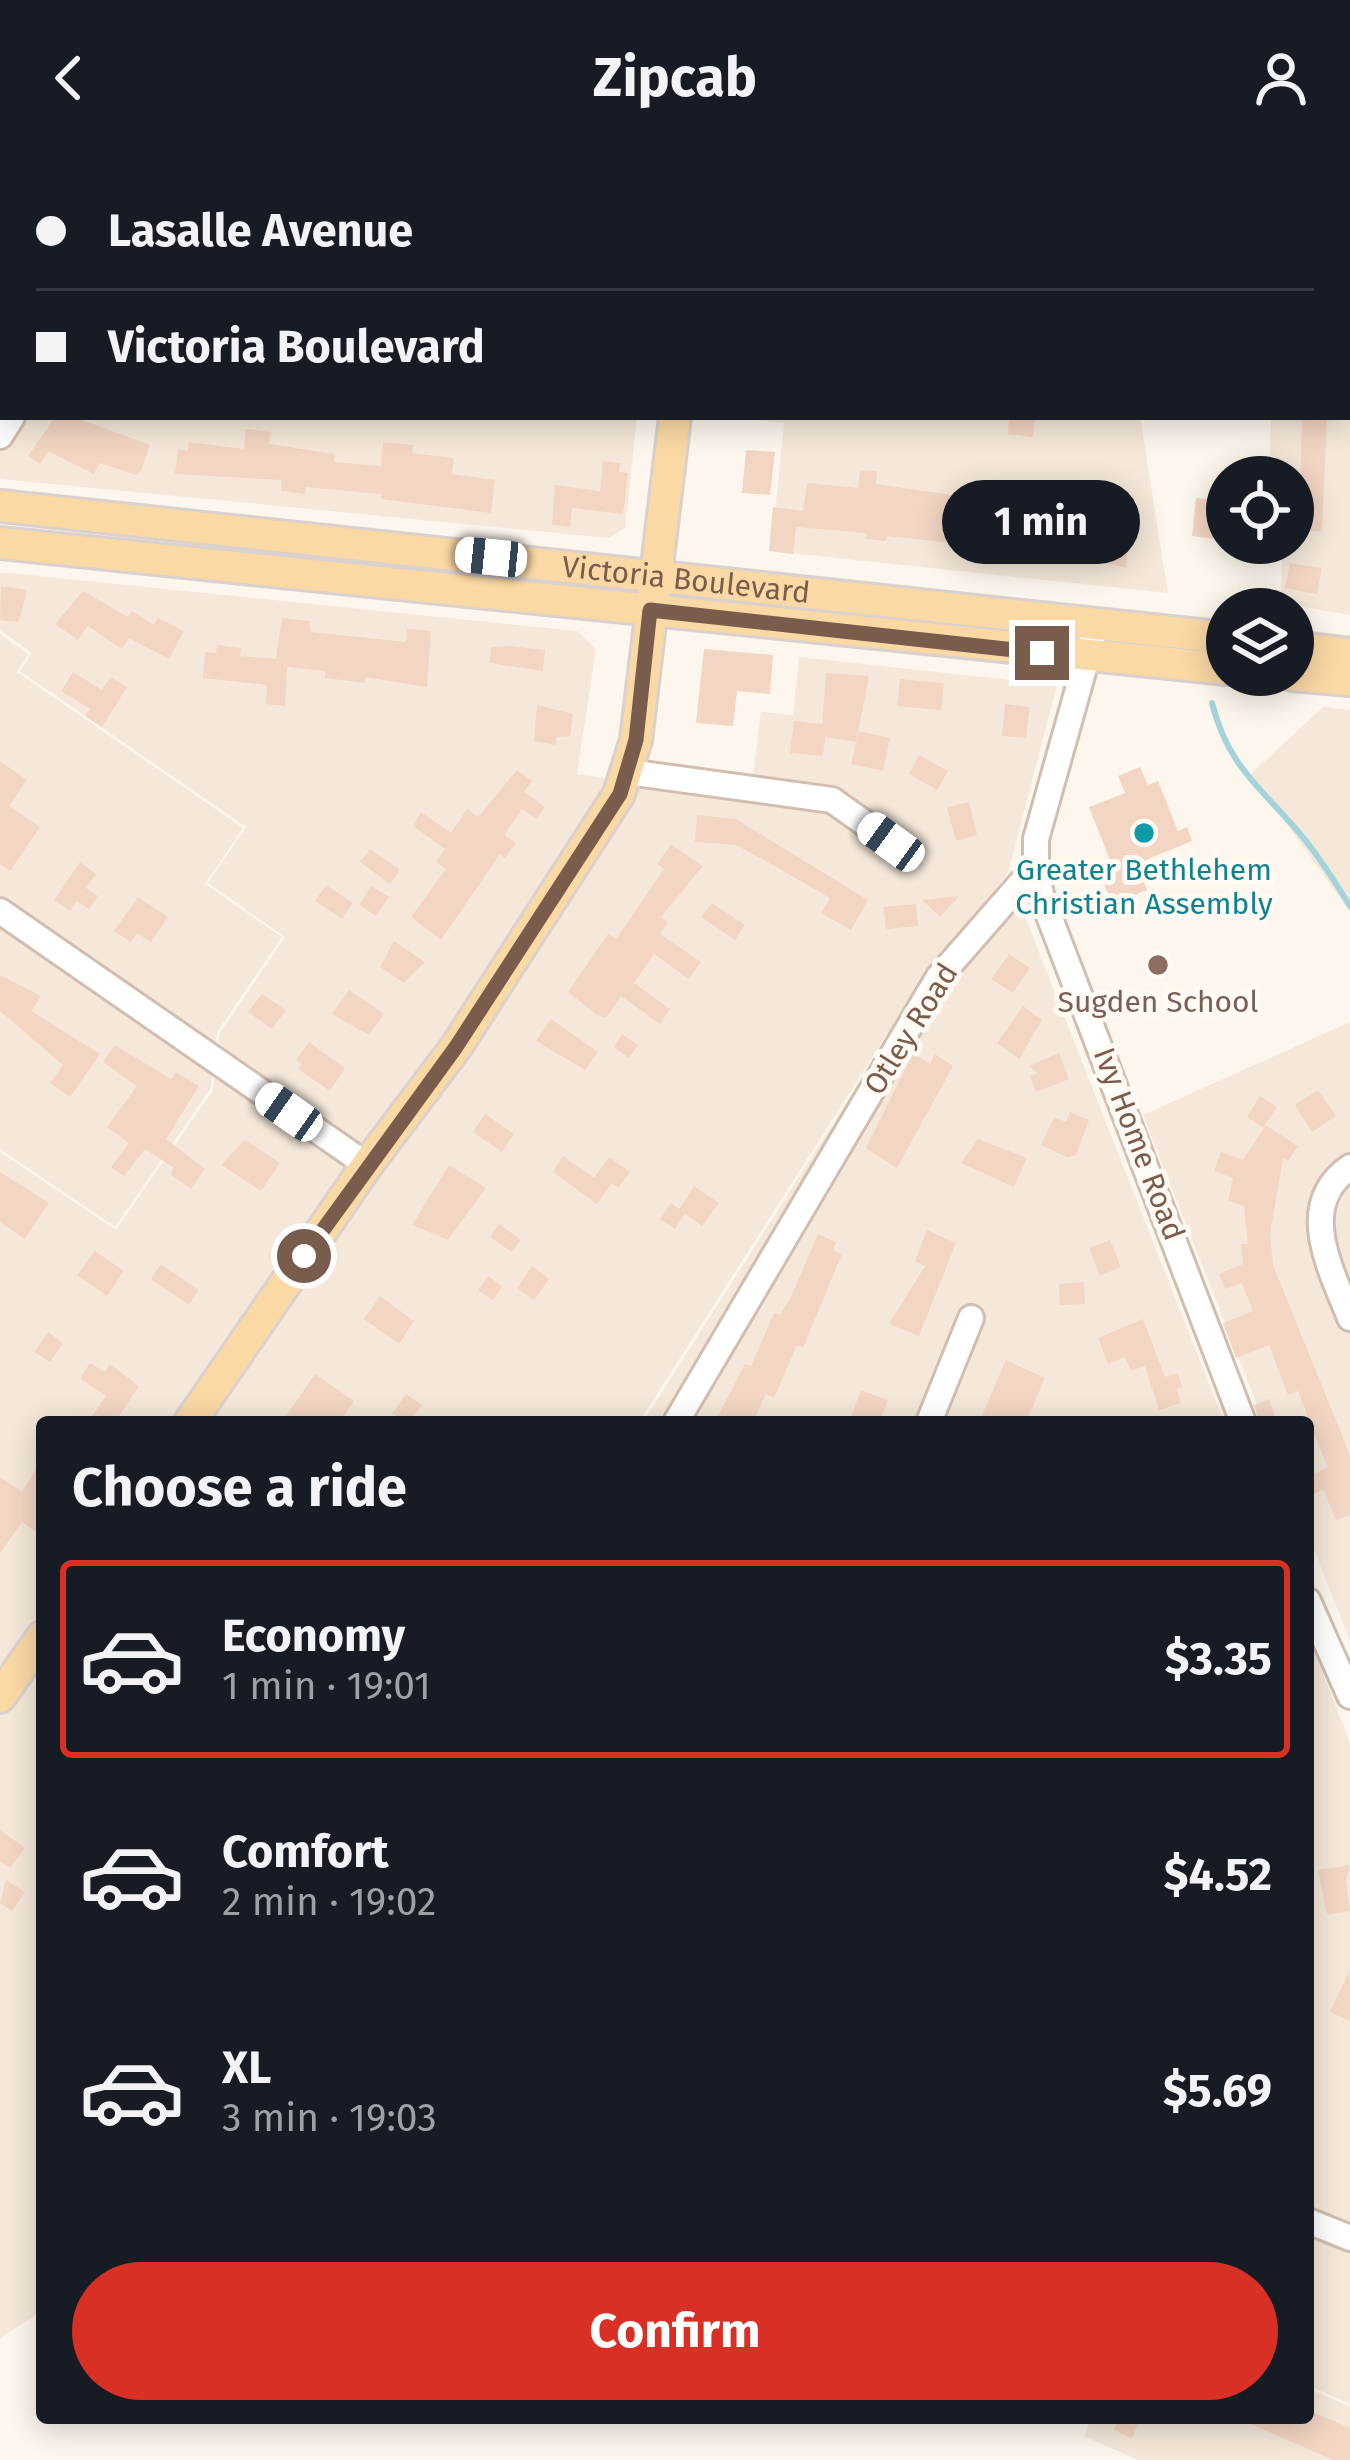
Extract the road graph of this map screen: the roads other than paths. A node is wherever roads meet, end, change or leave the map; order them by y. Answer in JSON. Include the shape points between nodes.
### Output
{"nodes":[{"id":1,"x":675,"y":420,"type":"edge"},
{"id":2,"x":0,"y":506,"type":"edge"},
{"id":3,"x":0,"y":543,"type":"edge"},
{"id":4,"x":655,"y":575,"type":"junction"},
{"id":5,"x":650,"y":610,"type":"junction"},
{"id":6,"x":1097,"y":622,"type":"junction"},
{"id":7,"x":1206,"y":635,"type":"edge"},
{"id":8,"x":1314,"y":650,"type":"edge"},
{"id":9,"x":1350,"y":654,"type":"edge"},
{"id":10,"x":1088,"y":658,"type":"junction"},
{"id":11,"x":1206,"y":668,"type":"edge"},
{"id":12,"x":1314,"y":677,"type":"edge"},
{"id":13,"x":1350,"y":680,"type":"edge"},
{"id":14,"x":628,"y":772,"type":"junction"},
{"id":15,"x":891,"y":842,"type":"dead end"},
{"id":16,"x":1036,"y":866,"type":"junction"},
{"id":17,"x":0,"y":911,"type":"edge"},
{"id":18,"x":367,"y":1166,"type":"junction"},
{"id":19,"x":1350,"y":1167,"type":"edge"},
{"id":20,"x":971,"y":1318,"type":"dead end"},
{"id":21,"x":1350,"y":1318,"type":"edge"},
{"id":22,"x":194,"y":1416,"type":"edge"},
{"id":23,"x":680,"y":1416,"type":"edge"},
{"id":24,"x":931,"y":1416,"type":"edge"},
{"id":25,"x":1241,"y":1416,"type":"edge"},
{"id":26,"x":1314,"y":1615,"type":"edge"},
{"id":27,"x":36,"y":1646,"type":"edge"},
{"id":28,"x":1350,"y":1696,"type":"edge"},
{"id":29,"x":0,"y":1697,"type":"edge"},
{"id":30,"x":1314,"y":2223,"type":"edge"},
{"id":31,"x":1350,"y":2238,"type":"edge"}],
"edges":[{"from":1,"to":4,"type":"main road"},
{"from":2,"to":4,"type":"main road","name":"Victoria Boulevard"},
{"from":3,"to":5,"type":"main road","name":"Victoria Boulevard"},
{"from":4,"to":5,"type":"main road"},
{"from":4,"to":6,"type":"main road","name":"Victoria Boulevard"},
{"from":5,"to":10,"type":"main road","name":"Victoria Boulevard"},
{"from":5,"to":14,"type":"main road"},
{"from":6,"to":7,"type":"main road","name":"Victoria Boulevard"},
{"from":6,"to":10,"type":"street"},
{"from":8,"to":9,"type":"main road"},
{"from":10,"to":11,"type":"main road","name":"Victoria Boulevard"},
{"from":10,"to":16,"type":"street","via":[[1036,839]]},
{"from":12,"to":13,"type":"main road"},
{"from":14,"to":15,"type":"street","via":[[832,800]]},
{"from":14,"to":18,"type":"main road","via":[[456,1047]]},
{"from":16,"to":23,"type":"street","name":"Otley Road","via":[[938,978]]},
{"from":16,"to":25,"type":"street","name":"Ivy Home Road"},
{"from":17,"to":18,"type":"street"},
{"from":18,"to":22,"type":"main road"},
{"from":19,"to":21,"type":"street","via":[[1326,1192],[1319,1225]]},
{"from":20,"to":24,"type":"street"},
{"from":26,"to":28,"type":"street"},
{"from":27,"to":29,"type":"main road"},
{"from":30,"to":31,"type":"street"}]}
